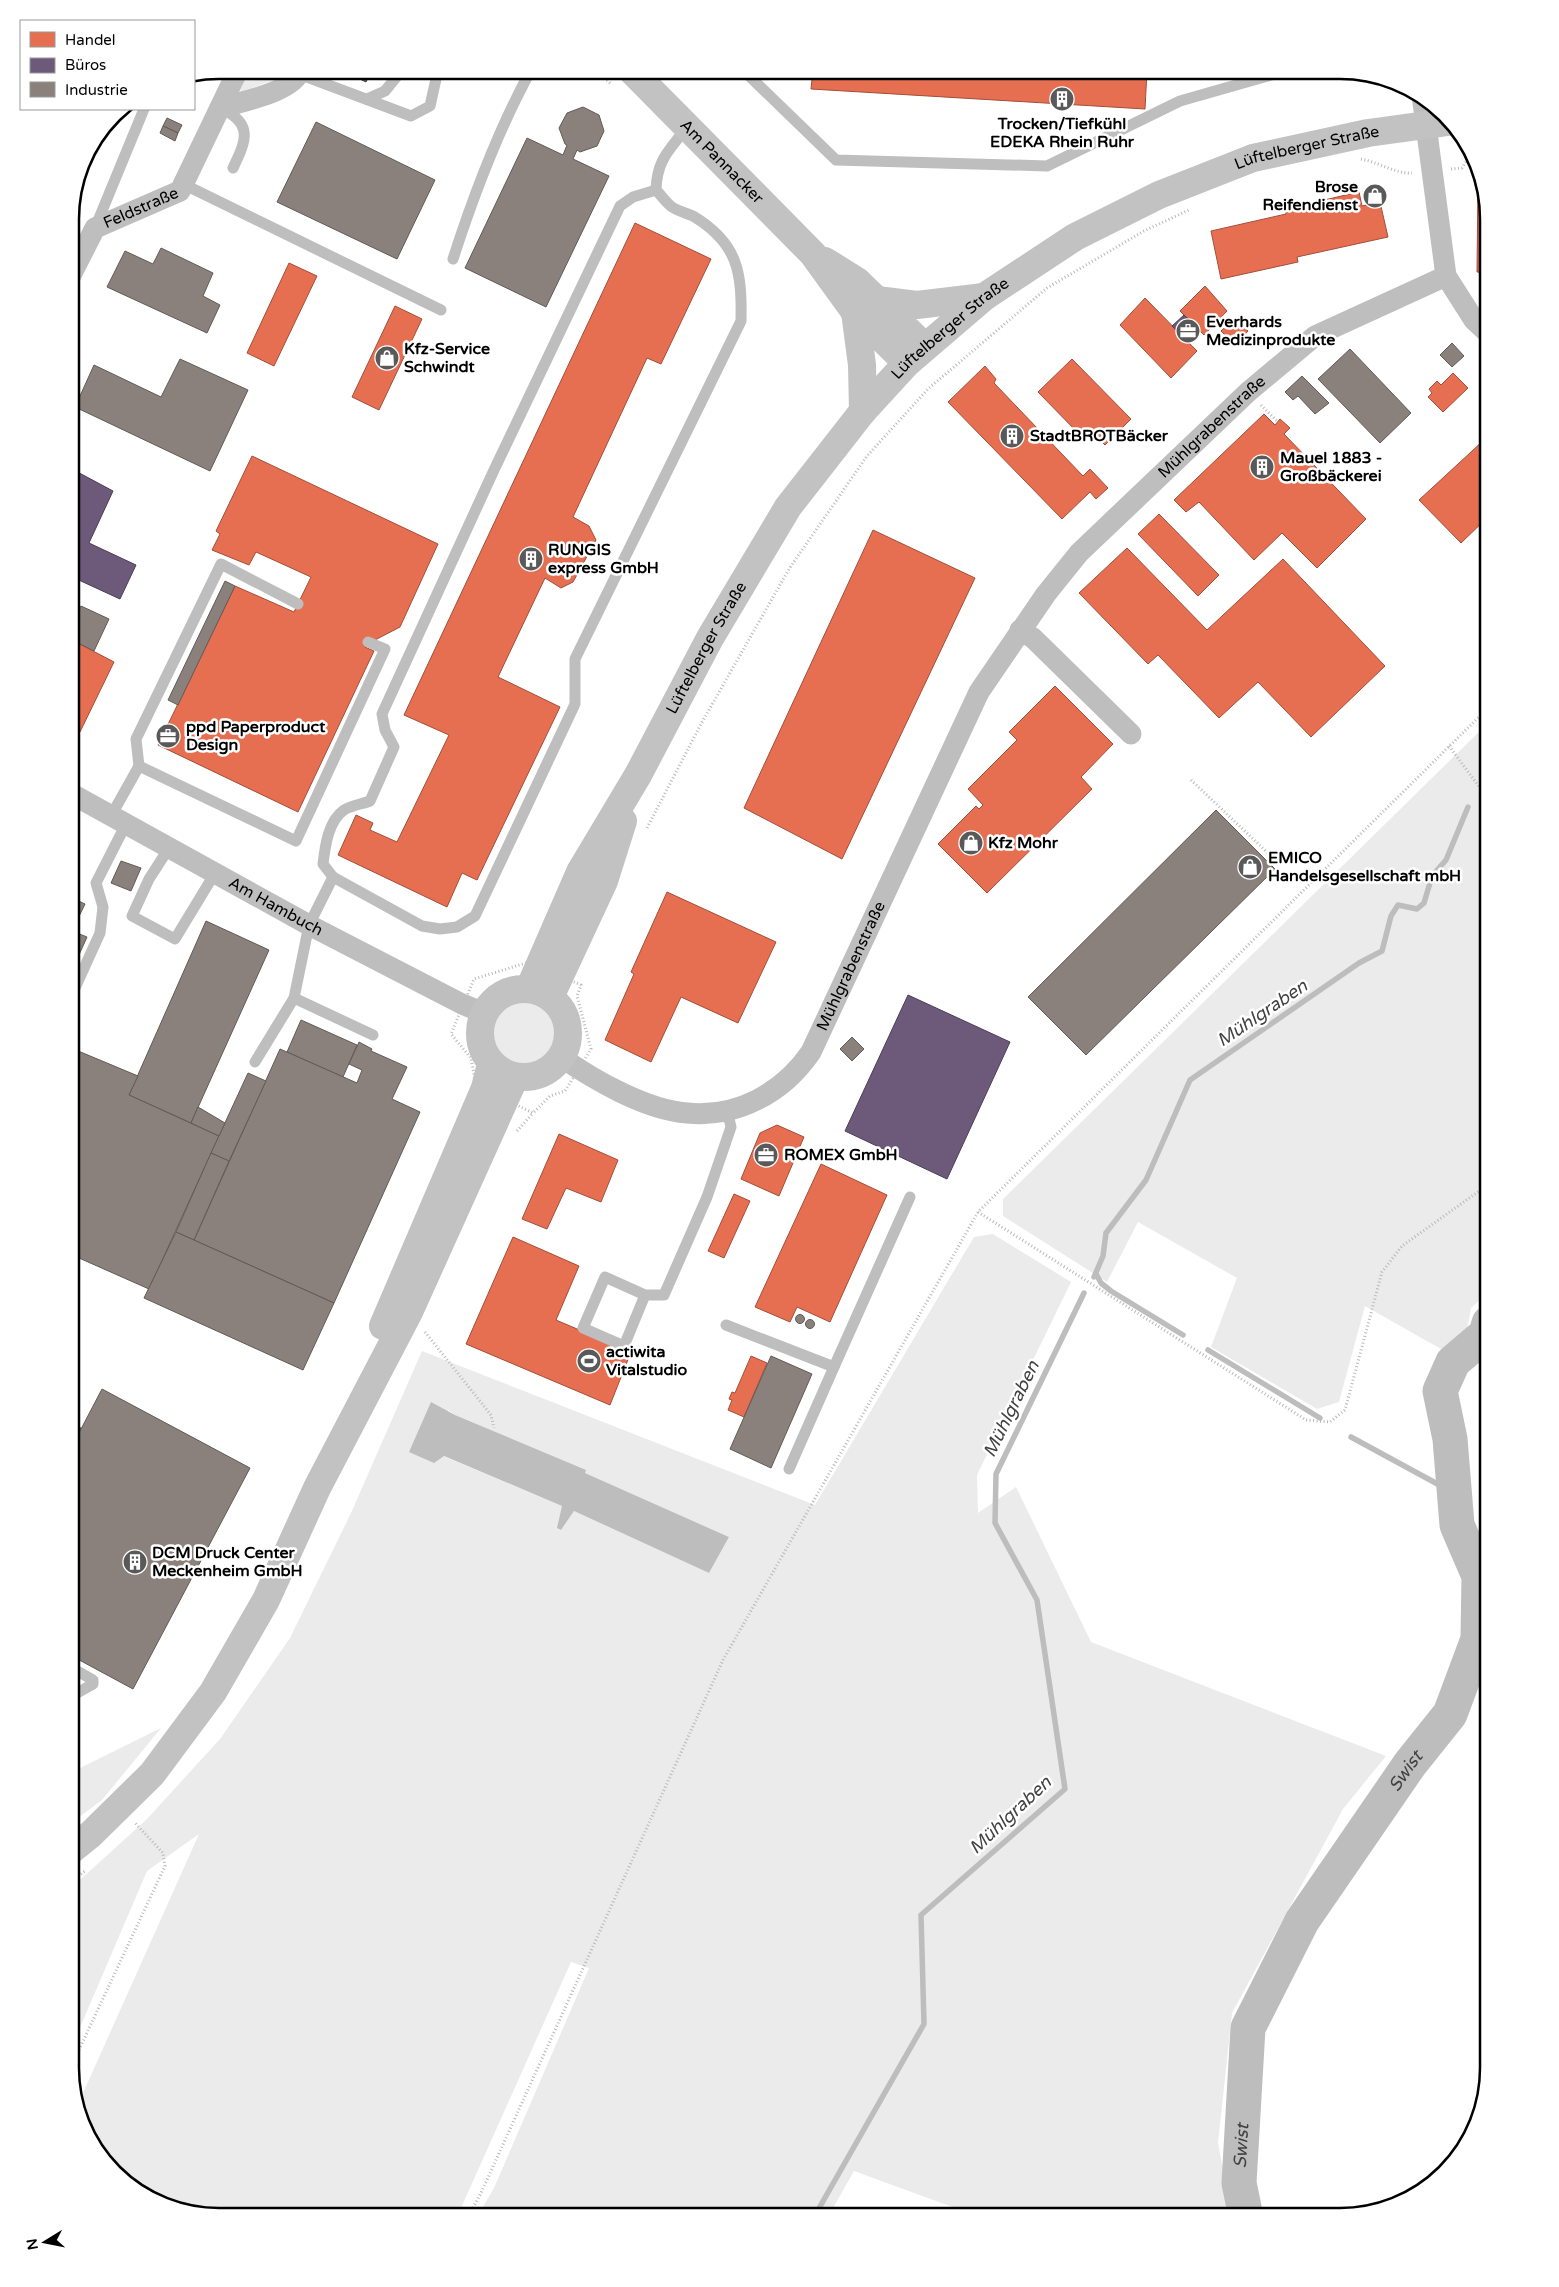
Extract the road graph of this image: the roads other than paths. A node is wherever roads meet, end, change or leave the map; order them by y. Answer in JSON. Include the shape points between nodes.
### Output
{"nodes":[{"id":1,"x":234,"y":79,"type":"edge"},
{"id":2,"x":293,"y":79,"type":"edge"},
{"id":3,"x":317,"y":79,"type":"edge"},
{"id":4,"x":395,"y":79,"type":"edge"},
{"id":5,"x":436,"y":79,"type":"edge"},
{"id":6,"x":526,"y":79,"type":"edge"},
{"id":7,"x":640,"y":79,"type":"edge"},
{"id":8,"x":752,"y":79,"type":"edge"},
{"id":9,"x":1256,"y":79,"type":"edge"},
{"id":10,"x":367,"y":100,"type":"junction"},
{"id":11,"x":221,"y":108,"type":"junction"},
{"id":12,"x":141,"y":110,"type":"edge"},
{"id":13,"x":1438,"y":124,"type":"edge"},
{"id":14,"x":687,"y":127,"type":"junction"},
{"id":15,"x":233,"y":168,"type":"dead end"},
{"id":16,"x":183,"y":184,"type":"junction"},
{"id":17,"x":656,"y":190,"type":"junction"},
{"id":18,"x":94,"y":228,"type":"junction"},
{"id":19,"x":79,"y":259,"type":"edge"},
{"id":20,"x":453,"y":259,"type":"dead end"},
{"id":21,"x":1446,"y":276,"type":"junction"},
{"id":22,"x":984,"y":296,"type":"junction"},
{"id":23,"x":866,"y":306,"type":"junction"},
{"id":24,"x":441,"y":310,"type":"dead end"},
{"id":25,"x":1480,"y":326,"type":"edge"},
{"id":26,"x":916,"y":355,"type":"junction"},
{"id":27,"x":862,"y":411,"type":"junction"},
{"id":28,"x":298,"y":604,"type":"dead end"},
{"id":29,"x":1020,"y":630,"type":"junction"},
{"id":30,"x":368,"y":642,"type":"dead end"},
{"id":31,"x":1130,"y":734,"type":"dead end"},
{"id":32,"x":139,"y":766,"type":"junction"},
{"id":33,"x":79,"y":798,"type":"edge"},
{"id":34,"x":118,"y":820,"type":"junction"},
{"id":35,"x":169,"y":848,"type":"junction"},
{"id":36,"x":215,"y":873,"type":"junction"},
{"id":37,"x":333,"y":877,"type":"junction"},
{"id":38,"x":309,"y":925,"type":"junction"},
{"id":39,"x":79,"y":979,"type":"edge"},
{"id":40,"x":558,"y":982,"type":"junction"},
{"id":41,"x":294,"y":998,"type":"junction"},
{"id":42,"x":473,"y":1008,"type":"junction"},
{"id":43,"x":373,"y":1035,"type":"dead end"},
{"id":44,"x":255,"y":1062,"type":"dead end"},
{"id":45,"x":570,"y":1064,"type":"junction"},
{"id":46,"x":499,"y":1082,"type":"junction"},
{"id":47,"x":727,"y":1110,"type":"junction"},
{"id":48,"x":910,"y":1196,"type":"dead end"},
{"id":49,"x":645,"y":1295,"type":"junction"},
{"id":50,"x":726,"y":1325,"type":"dead end"},
{"id":51,"x":834,"y":1368,"type":"junction"},
{"id":52,"x":789,"y":1469,"type":"dead end"},
{"id":53,"x":318,"y":1488,"type":"junction"},
{"id":54,"x":79,"y":1672,"type":"edge"},
{"id":55,"x":79,"y":1692,"type":"edge"},
{"id":56,"x":79,"y":1844,"type":"edge"}],
"edges":[{"from":1,"to":11,"type":"street","name":"Feldstraße"},
{"from":2,"to":11,"type":"street","via":[[284,88]]},
{"from":3,"to":10,"type":"lane"},
{"from":4,"to":10,"type":"lane","via":[[385,91]]},
{"from":5,"to":10,"type":"lane","via":[[430,106],[411,116]]},
{"from":6,"to":20,"type":"lane","via":[[508,113]]},
{"from":7,"to":14,"type":"main road","name":"Am Pannacker"},
{"from":8,"to":9,"type":"lane","via":[[836,160],[1048,166],[1180,100]]},
{"from":11,"to":15,"type":"lane","via":[[231,113],[244,131],[246,143]]},
{"from":11,"to":16,"type":"street","name":"Feldstraße"},
{"from":12,"to":18,"type":"lane"},
{"from":13,"to":21,"type":"street","via":[[1434,171]]},
{"from":13,"to":22,"type":"main road","name":"Lüftelberger Straße","via":[[1368,133],[1244,162],[1159,195],[1074,237]]},
{"from":14,"to":17,"type":"lane","via":[[663,157],[657,171]]},
{"from":14,"to":23,"type":"main road","name":"Am Pannacker"},
{"from":16,"to":18,"type":"street","name":"Feldstraße","via":[[180,191]]},
{"from":16,"to":24,"type":"lane"},
{"from":17,"to":37,"type":"lane","via":[[633,197],[620,206],[494,470],[382,714],[385,730],[394,747],[370,801],[344,810],[335,820],[325,844],[323,864]]},
{"from":17,"to":37,"type":"lane","via":[[670,206],[693,216],[722,238],[738,265],[741,321],[575,659],[575,704],[475,916],[457,927],[422,926]]},
{"from":18,"to":19,"type":"street","name":"Feldstraße"},
{"from":21,"to":25,"type":"street"},
{"from":21,"to":29,"type":"street","name":"Mühlgrabenstraße","via":[[1315,336],[1248,392],[1079,553]]},
{"from":22,"to":23,"type":"main road","via":[[917,305]]},
{"from":22,"to":26,"type":"main road","name":"Lüftelberger Straße"},
{"from":23,"to":26,"type":"main road","name":"Am Pannacker"},
{"from":23,"to":27,"type":"main road"},
{"from":26,"to":27,"type":"main road","name":"Lüftelberger Straße"},
{"from":27,"to":40,"type":"main road","name":"Lüftelberger Straße","via":[[788,507],[710,638],[638,776],[604,881]]},
{"from":28,"to":32,"type":"lane","via":[[221,564],[136,739]]},
{"from":29,"to":31,"type":"street","via":[[1033,638]]},
{"from":29,"to":47,"type":"street","name":"Mühlgrabenstraße","via":[[970,707],[811,1052],[788,1081],[755,1102]]},
{"from":30,"to":32,"type":"lane","via":[[385,649],[296,841]]},
{"from":32,"to":34,"type":"lane"},
{"from":33,"to":34,"type":"street","name":"Am Hambuch"},
{"from":34,"to":35,"type":"street","name":"Am Hambuch"},
{"from":34,"to":39,"type":"lane","via":[[96,883],[103,906],[100,933]]},
{"from":35,"to":36,"type":"street","name":"Am Hambuch"},
{"from":35,"to":36,"type":"lane","via":[[149,878],[132,916],[175,939]]},
{"from":36,"to":38,"type":"street","name":"Am Hambuch"},
{"from":37,"to":38,"type":"lane"},
{"from":38,"to":41,"type":"lane"},
{"from":38,"to":42,"type":"street","name":"Am Hambuch"},
{"from":40,"to":42,"type":"main road","via":[[516,989]]},
{"from":40,"to":45,"type":"main road","via":[[560,1007],[566,1019]]},
{"from":41,"to":43,"type":"lane"},
{"from":41,"to":44,"type":"lane"},
{"from":42,"to":46,"type":"main road","via":[[480,1026],[483,1052]]},
{"from":45,"to":46,"type":"main road","via":[[552,1067],[528,1078]]},
{"from":45,"to":47,"type":"street","name":"Mühlgrabenstraße","via":[[633,1097],[660,1107],[686,1114]]},
{"from":46,"to":53,"type":"main road","via":[[391,1306]]},
{"from":46,"to":53,"type":"main road","via":[[452,1220],[409,1312]]},
{"from":47,"to":49,"type":"lane","via":[[731,1127],[707,1197],[664,1295]]},
{"from":48,"to":51,"type":"lane"},
{"from":49,"to":49,"type":"lane","via":[[624,1346],[583,1328],[605,1278]]},
{"from":50,"to":51,"type":"lane"},
{"from":51,"to":52,"type":"lane"},
{"from":53,"to":56,"type":"main road","via":[[266,1600],[213,1692],[152,1774]]},
{"from":54,"to":55,"type":"lane","via":[[93,1680],[93,1684]]}]}
